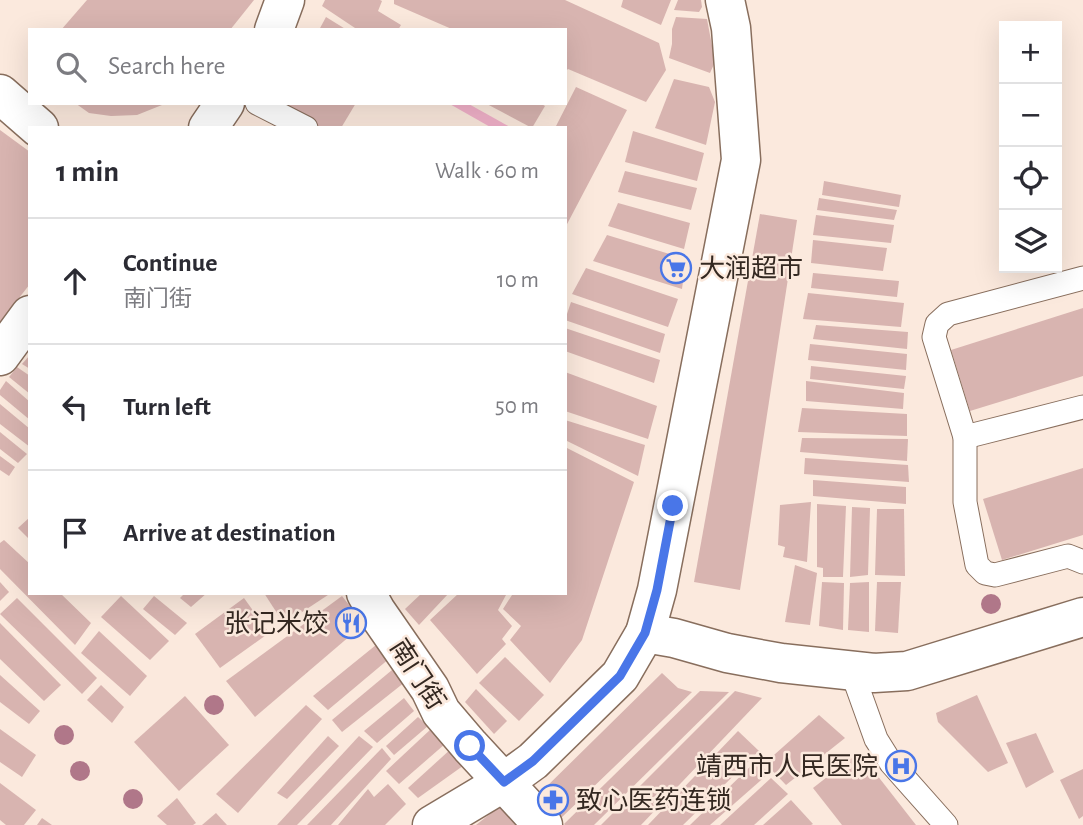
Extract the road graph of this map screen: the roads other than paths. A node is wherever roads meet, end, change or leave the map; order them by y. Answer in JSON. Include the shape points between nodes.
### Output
{"nodes":[{"id":1,"x":285,"y":0,"type":"edge"},
{"id":2,"x":726,"y":0,"type":"edge"},
{"id":3,"x":275,"y":28,"type":"edge"},
{"id":4,"x":0,"y":94,"type":"edge"},
{"id":5,"x":224,"y":105,"type":"edge"},
{"id":6,"x":261,"y":105,"type":"edge"},
{"id":7,"x":37,"y":126,"type":"edge"},
{"id":8,"x":209,"y":126,"type":"edge"},
{"id":9,"x":302,"y":126,"type":"edge"},
{"id":10,"x":1083,"y":278,"type":"edge"},
{"id":11,"x":28,"y":318,"type":"edge"},
{"id":12,"x":0,"y":356,"type":"edge"},
{"id":13,"x":1083,"y":407,"type":"edge"},
{"id":14,"x":965,"y":437,"type":"junction"},
{"id":15,"x":1083,"y":562,"type":"edge"},
{"id":16,"x":367,"y":595,"type":"edge"},
{"id":17,"x":1083,"y":617,"type":"edge"},
{"id":18,"x":645,"y":633,"type":"junction"},
{"id":19,"x":852,"y":672,"type":"junction"},
{"id":20,"x":504,"y":782,"type":"junction"},
{"id":21,"x":432,"y":825,"type":"edge"},
{"id":22,"x":543,"y":825,"type":"edge"},
{"id":23,"x":946,"y":825,"type":"edge"}],
"edges":[{"from":1,"to":3,"type":"street"},
{"from":2,"to":18,"type":"street","via":[[741,160]]},
{"from":4,"to":7,"type":"street"},
{"from":5,"to":8,"type":"street"},
{"from":6,"to":9,"type":"lane"},
{"from":10,"to":14,"type":"lane","via":[[948,314],[937,324],[934,337]]},
{"from":11,"to":12,"type":"street"},
{"from":13,"to":14,"type":"lane"},
{"from":14,"to":15,"type":"lane","via":[[965,502],[977,565],[995,575],[1068,556]]},
{"from":16,"to":20,"type":"street","name":"南门街","via":[[441,712]]},
{"from":17,"to":19,"type":"street","via":[[907,671]]},
{"from":18,"to":19,"type":"street","via":[[727,653]]},
{"from":18,"to":20,"type":"street","via":[[620,676],[533,761]]},
{"from":19,"to":23,"type":"lane","via":[[876,739],[891,764]]},
{"from":20,"to":21,"type":"street"},
{"from":20,"to":22,"type":"street","name":"南门街"}]}
